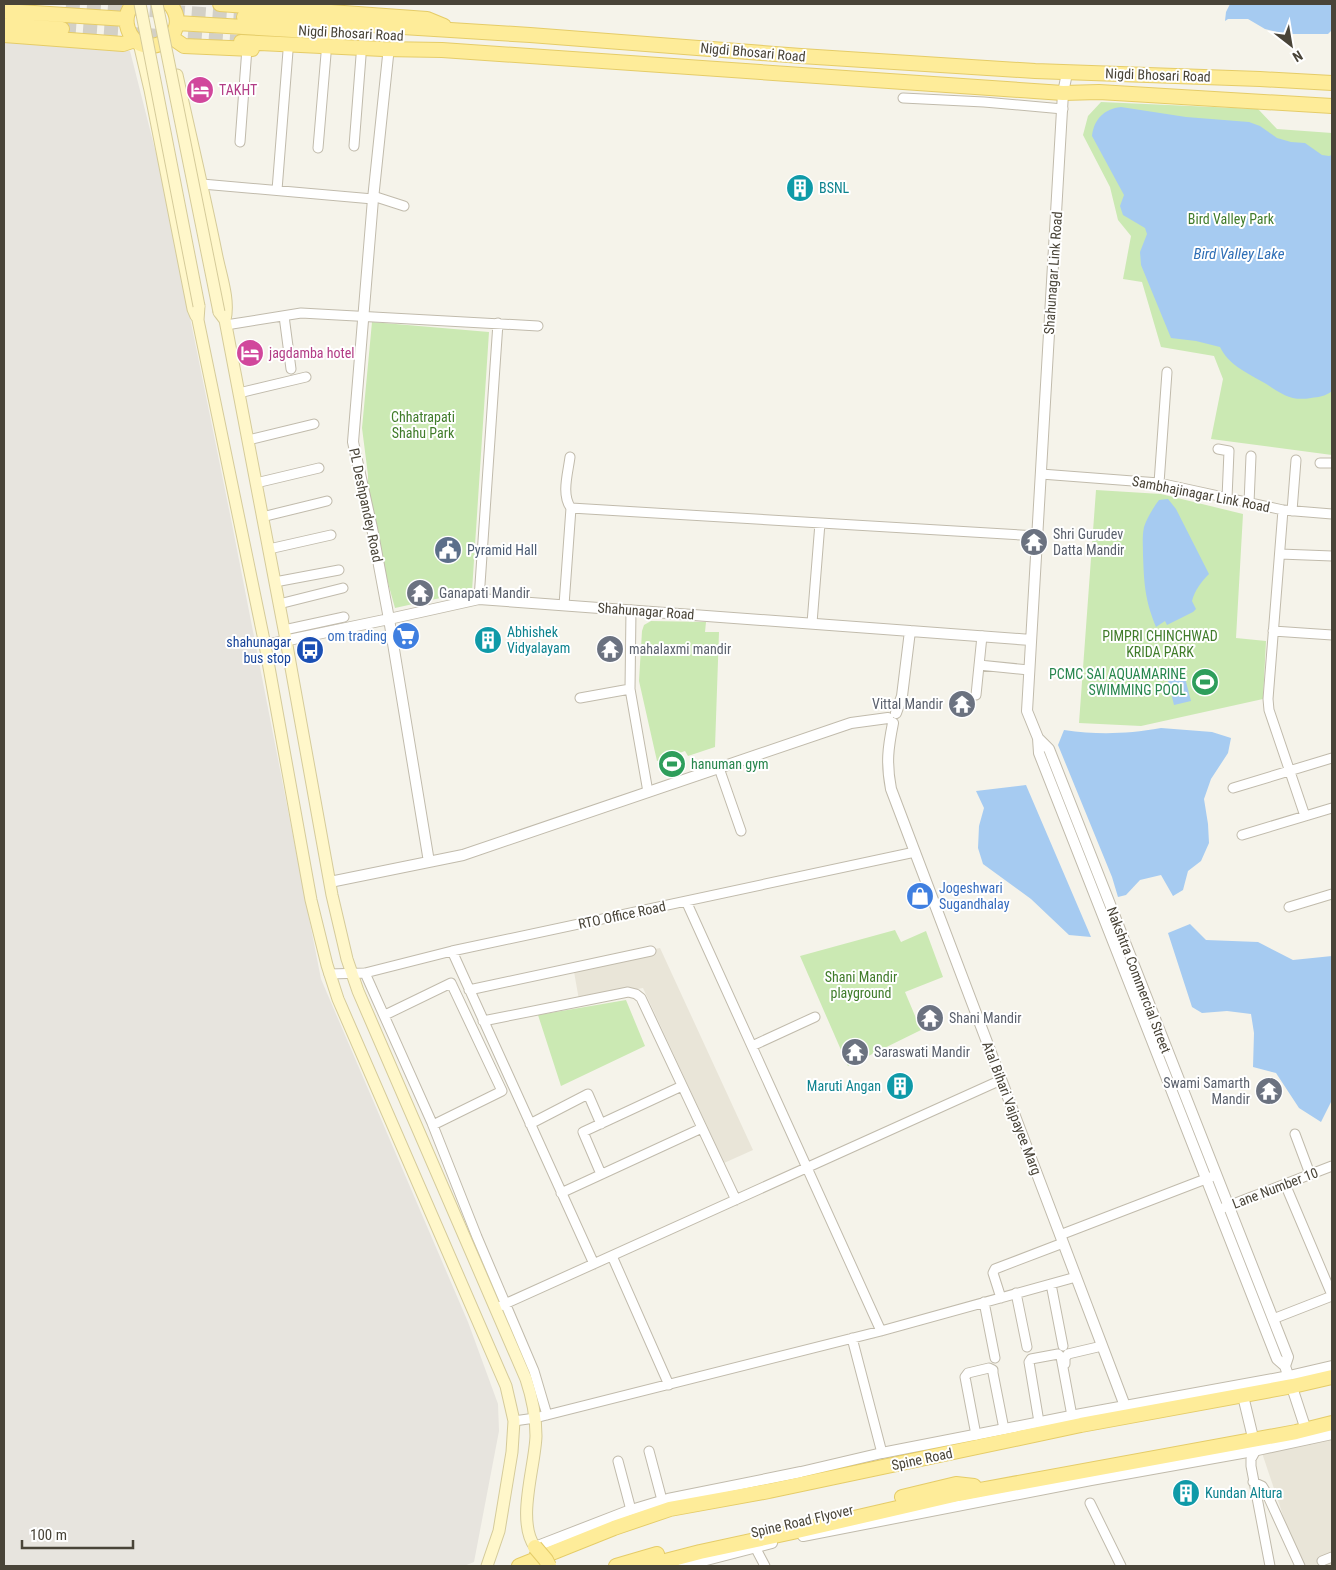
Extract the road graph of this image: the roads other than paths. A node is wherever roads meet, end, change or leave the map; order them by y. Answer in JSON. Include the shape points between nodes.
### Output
{"nodes":[{"id":1,"x":132,"y":4,"type":"edge"},
{"id":2,"x":140,"y":4,"type":"edge"},
{"id":3,"x":157,"y":4,"type":"edge"},
{"id":4,"x":171,"y":4,"type":"edge"},
{"id":5,"x":220,"y":4,"type":"edge"},
{"id":6,"x":4,"y":11,"type":"edge"},
{"id":7,"x":244,"y":17,"type":"tunnel mouth"},
{"id":8,"x":126,"y":19,"type":"junction"},
{"id":9,"x":177,"y":23,"type":"junction"},
{"id":10,"x":4,"y":25,"type":"edge"},
{"id":11,"x":62,"y":29,"type":"tunnel mouth"},
{"id":12,"x":432,"y":29,"type":"junction"},
{"id":13,"x":454,"y":31,"type":"junction"},
{"id":14,"x":4,"y":35,"type":"edge"},
{"id":15,"x":169,"y":38,"type":"junction"},
{"id":16,"x":137,"y":42,"type":"junction"},
{"id":17,"x":244,"y":45,"type":"junction"},
{"id":18,"x":408,"y":50,"type":"junction"},
{"id":19,"x":288,"y":51,"type":"junction"},
{"id":20,"x":326,"y":54,"type":"junction"},
{"id":21,"x":362,"y":56,"type":"junction"},
{"id":22,"x":388,"y":56,"type":"junction"},
{"id":23,"x":1067,"y":73,"type":"junction"},
{"id":24,"x":1332,"y":83,"type":"edge"},
{"id":25,"x":930,"y":84,"type":"junction"},
{"id":26,"x":1063,"y":93,"type":"junction"},
{"id":27,"x":984,"y":95,"type":"junction"},
{"id":28,"x":903,"y":98,"type":"dead end"},
{"id":29,"x":928,"y":100,"type":"junction"},
{"id":30,"x":1332,"y":106,"type":"edge"},
{"id":31,"x":1063,"y":109,"type":"junction"},
{"id":32,"x":240,"y":142,"type":"dead end"},
{"id":33,"x":354,"y":146,"type":"dead end"},
{"id":34,"x":318,"y":148,"type":"dead end"},
{"id":35,"x":202,"y":184,"type":"junction"},
{"id":36,"x":277,"y":190,"type":"junction"},
{"id":37,"x":373,"y":197,"type":"junction"},
{"id":38,"x":404,"y":206,"type":"dead end"},
{"id":39,"x":284,"y":316,"type":"junction"},
{"id":40,"x":364,"y":317,"type":"junction"},
{"id":41,"x":223,"y":319,"type":"junction"},
{"id":42,"x":198,"y":320,"type":"junction"},
{"id":43,"x":498,"y":323,"type":"junction"},
{"id":44,"x":538,"y":326,"type":"dead end"},
{"id":45,"x":291,"y":369,"type":"dead end"},
{"id":46,"x":1167,"y":372,"type":"dead end"},
{"id":47,"x":306,"y":377,"type":"dead end"},
{"id":48,"x":238,"y":393,"type":"junction"},
{"id":49,"x":314,"y":424,"type":"dead end"},
{"id":50,"x":248,"y":440,"type":"junction"},
{"id":51,"x":1218,"y":450,"type":"dead end"},
{"id":52,"x":1251,"y":456,"type":"dead end"},
{"id":53,"x":570,"y":457,"type":"dead end"},
{"id":54,"x":1296,"y":460,"type":"dead end"},
{"id":55,"x":1320,"y":462,"type":"dead end"},
{"id":56,"x":1332,"y":463,"type":"edge"},
{"id":57,"x":320,"y":468,"type":"dead end"},
{"id":58,"x":1040,"y":474,"type":"junction"},
{"id":59,"x":256,"y":483,"type":"junction"},
{"id":60,"x":1159,"y":483,"type":"junction"},
{"id":61,"x":1227,"y":498,"type":"junction"},
{"id":62,"x":327,"y":501,"type":"dead end"},
{"id":63,"x":1249,"y":503,"type":"junction"},
{"id":64,"x":571,"y":508,"type":"junction"},
{"id":65,"x":1288,"y":510,"type":"junction"},
{"id":66,"x":1332,"y":514,"type":"edge"},
{"id":67,"x":262,"y":517,"type":"junction"},
{"id":68,"x":820,"y":523,"type":"junction"},
{"id":69,"x":332,"y":535,"type":"dead end"},
{"id":70,"x":1038,"y":536,"type":"junction"},
{"id":71,"x":269,"y":549,"type":"junction"},
{"id":72,"x":1280,"y":554,"type":"junction"},
{"id":73,"x":1332,"y":556,"type":"edge"},
{"id":74,"x":339,"y":570,"type":"dead end"},
{"id":75,"x":275,"y":582,"type":"junction"},
{"id":76,"x":343,"y":588,"type":"dead end"},
{"id":77,"x":479,"y":599,"type":"junction"},
{"id":78,"x":279,"y":604,"type":"junction"},
{"id":79,"x":564,"y":605,"type":"junction"},
{"id":80,"x":631,"y":610,"type":"junction"},
{"id":81,"x":344,"y":617,"type":"dead end"},
{"id":82,"x":389,"y":619,"type":"junction"},
{"id":83,"x":812,"y":623,"type":"junction"},
{"id":84,"x":1273,"y":630,"type":"junction"},
{"id":85,"x":910,"y":631,"type":"junction"},
{"id":86,"x":285,"y":635,"type":"junction"},
{"id":87,"x":1332,"y":635,"type":"edge"},
{"id":88,"x":982,"y":636,"type":"junction"},
{"id":89,"x":1031,"y":640,"type":"junction"},
{"id":90,"x":265,"y":645,"type":"junction"},
{"id":91,"x":979,"y":665,"type":"junction"},
{"id":92,"x":1030,"y":670,"type":"junction"},
{"id":93,"x":630,"y":689,"type":"junction"},
{"id":94,"x":976,"y":695,"type":"dead end"},
{"id":95,"x":580,"y":698,"type":"dead end"},
{"id":96,"x":892,"y":718,"type":"junction"},
{"id":97,"x":1332,"y":758,"type":"edge"},
{"id":98,"x":719,"y":768,"type":"junction"},
{"id":99,"x":1290,"y":771,"type":"junction"},
{"id":100,"x":1233,"y":788,"type":"dead end"},
{"id":101,"x":648,"y":792,"type":"junction"},
{"id":102,"x":1332,"y":808,"type":"edge"},
{"id":103,"x":1305,"y":816,"type":"junction"},
{"id":104,"x":741,"y":831,"type":"dead end"},
{"id":105,"x":1242,"y":835,"type":"dead end"},
{"id":106,"x":915,"y":852,"type":"junction"},
{"id":107,"x":429,"y":862,"type":"junction"},
{"id":108,"x":330,"y":882,"type":"junction"},
{"id":109,"x":1332,"y":894,"type":"edge"},
{"id":110,"x":686,"y":901,"type":"junction"},
{"id":111,"x":1289,"y":906,"type":"dead end"},
{"id":112,"x":452,"y":951,"type":"junction"},
{"id":113,"x":651,"y":951,"type":"dead end"},
{"id":114,"x":365,"y":973,"type":"junction"},
{"id":115,"x":329,"y":974,"type":"junction"},
{"id":116,"x":352,"y":974,"type":"junction"},
{"id":117,"x":469,"y":990,"type":"junction"},
{"id":118,"x":385,"y":1016,"type":"junction"},
{"id":119,"x":815,"y":1017,"type":"dead end"},
{"id":120,"x":483,"y":1021,"type":"junction"},
{"id":121,"x":752,"y":1046,"type":"junction"},
{"id":122,"x":1001,"y":1080,"type":"junction"},
{"id":123,"x":682,"y":1086,"type":"junction"},
{"id":124,"x":530,"y":1124,"type":"junction"},
{"id":125,"x":601,"y":1124,"type":"junction"},
{"id":126,"x":433,"y":1125,"type":"junction"},
{"id":127,"x":702,"y":1128,"type":"junction"},
{"id":128,"x":1296,"y":1134,"type":"dead end"},
{"id":129,"x":1332,"y":1166,"type":"edge"},
{"id":130,"x":807,"y":1167,"type":"junction"},
{"id":131,"x":601,"y":1174,"type":"junction"},
{"id":132,"x":1310,"y":1174,"type":"junction"},
{"id":133,"x":1211,"y":1176,"type":"junction"},
{"id":134,"x":1285,"y":1184,"type":"junction"},
{"id":135,"x":561,"y":1193,"type":"junction"},
{"id":136,"x":736,"y":1200,"type":"junction"},
{"id":137,"x":1223,"y":1208,"type":"junction"},
{"id":138,"x":1061,"y":1239,"type":"junction"},
{"id":139,"x":612,"y":1256,"type":"junction"},
{"id":140,"x":594,"y":1264,"type":"junction"},
{"id":141,"x":1076,"y":1277,"type":"junction"},
{"id":142,"x":1048,"y":1284,"type":"junction"},
{"id":143,"x":1016,"y":1293,"type":"junction"},
{"id":144,"x":1332,"y":1296,"type":"edge"},
{"id":145,"x":1001,"y":1298,"type":"junction"},
{"id":146,"x":984,"y":1302,"type":"junction"},
{"id":147,"x":501,"y":1306,"type":"junction"},
{"id":148,"x":1272,"y":1319,"type":"junction"},
{"id":149,"x":881,"y":1331,"type":"junction"},
{"id":150,"x":852,"y":1338,"type":"junction"},
{"id":151,"x":1059,"y":1344,"type":"dead end"},
{"id":152,"x":1102,"y":1346,"type":"junction"},
{"id":153,"x":1027,"y":1347,"type":"dead end"},
{"id":154,"x":995,"y":1358,"type":"dead end"},
{"id":155,"x":1285,"y":1366,"type":"junction"},
{"id":156,"x":1332,"y":1366,"type":"edge"},
{"id":157,"x":1332,"y":1377,"type":"edge"},
{"id":158,"x":1291,"y":1381,"type":"junction"},
{"id":159,"x":669,"y":1385,"type":"junction"},
{"id":160,"x":1243,"y":1396,"type":"junction"},
{"id":161,"x":1125,"y":1406,"type":"junction"},
{"id":162,"x":1074,"y":1416,"type":"junction"},
{"id":163,"x":541,"y":1417,"type":"junction"},
{"id":164,"x":514,"y":1421,"type":"junction"},
{"id":165,"x":1040,"y":1422,"type":"junction"},
{"id":166,"x":1332,"y":1423,"type":"edge"},
{"id":167,"x":1004,"y":1429,"type":"junction"},
{"id":168,"x":1307,"y":1434,"type":"junction"},
{"id":169,"x":1332,"y":1434,"type":"edge"},
{"id":170,"x":976,"y":1435,"type":"junction"},
{"id":171,"x":1254,"y":1444,"type":"junction"},
{"id":172,"x":649,"y":1451,"type":"dead end"},
{"id":173,"x":882,"y":1453,"type":"junction"},
{"id":174,"x":618,"y":1461,"type":"dead end"},
{"id":175,"x":1253,"y":1482,"type":"junction"},
{"id":176,"x":990,"y":1488,"type":"junction"},
{"id":177,"x":662,"y":1500,"type":"junction"},
{"id":178,"x":1090,"y":1503,"type":"dead end"},
{"id":179,"x":631,"y":1510,"type":"junction"},
{"id":180,"x":535,"y":1547,"type":"junction"},
{"id":181,"x":755,"y":1547,"type":"junction"},
{"id":182,"x":1332,"y":1557,"type":"edge"},
{"id":183,"x":1322,"y":1561,"type":"dead end"},
{"id":184,"x":668,"y":1563,"type":"edge"},
{"id":185,"x":487,"y":1566,"type":"edge"},
{"id":186,"x":519,"y":1566,"type":"edge"},
{"id":187,"x":549,"y":1566,"type":"edge"},
{"id":188,"x":616,"y":1566,"type":"edge"},
{"id":189,"x":646,"y":1566,"type":"edge"},
{"id":190,"x":683,"y":1566,"type":"edge"},
{"id":191,"x":765,"y":1566,"type":"edge"},
{"id":192,"x":1121,"y":1566,"type":"edge"},
{"id":193,"x":1270,"y":1566,"type":"edge"},
{"id":194,"x":1300,"y":1566,"type":"edge"}],
"edges":[{"from":1,"to":8,"type":"main road"},
{"from":2,"to":42,"type":"main road","bridge":true,"via":[[199,306]]},
{"from":3,"to":41,"type":"main road","bridge":true},
{"from":4,"to":9,"type":"main road"},
{"from":5,"to":13,"type":"main road","via":[[427,19]]},
{"from":6,"to":8,"type":"main road"},
{"from":7,"to":12,"type":"main road"},
{"from":8,"to":16,"type":"main road","via":[[129,32]]},
{"from":9,"to":12,"type":"main road","name":"Nigdi Bhosari Road","via":[[417,37]]},
{"from":9,"to":15,"type":"main road"},
{"from":10,"to":11,"type":"main road"},
{"from":12,"to":13,"type":"main road","name":"Nigdi Bhosari Road"},
{"from":13,"to":23,"type":"main road","name":"Nigdi Bhosari Road"},
{"from":14,"to":16,"type":"main road","via":[[123,44]]},
{"from":15,"to":16,"type":"main road","via":[[154,46]]},
{"from":15,"to":17,"type":"main road","via":[[184,46]]},
{"from":15,"to":35,"type":"main road"},
{"from":16,"to":42,"type":"main road","via":[[150,90],[192,309]]},
{"from":17,"to":18,"type":"main road"},
{"from":17,"to":19,"type":"main road"},
{"from":17,"to":32,"type":"street"},
{"from":18,"to":22,"type":"main road"},
{"from":18,"to":25,"type":"main road","name":"Nigdi Bhosari Road","via":[[528,55]]},
{"from":19,"to":20,"type":"main road"},
{"from":19,"to":36,"type":"street"},
{"from":20,"to":21,"type":"main road"},
{"from":20,"to":34,"type":"street"},
{"from":21,"to":22,"type":"main road"},
{"from":21,"to":33,"type":"street"},
{"from":22,"to":37,"type":"street","name":"PL Deshpandey Road"},
{"from":23,"to":24,"type":"main road","name":"Nigdi Bhosari Road"},
{"from":23,"to":26,"type":"street","name":"Shahunagar Link Road"},
{"from":25,"to":27,"type":"main road","name":"Nigdi Bhosari Road"},
{"from":25,"to":29,"type":"street"},
{"from":26,"to":27,"type":"main road","name":"Nigdi Bhosari Road"},
{"from":26,"to":30,"type":"main road","name":"Nigdi Bhosari Road","via":[[1099,92]]},
{"from":26,"to":31,"type":"street","name":"Shahunagar Link Road"},
{"from":27,"to":29,"type":"street"},
{"from":27,"to":31,"type":"street"},
{"from":28,"to":29,"type":"street"},
{"from":31,"to":58,"type":"street","name":"Shahunagar Link Road"},
{"from":35,"to":36,"type":"street"},
{"from":35,"to":41,"type":"main road","via":[[227,310]]},
{"from":36,"to":37,"type":"street"},
{"from":37,"to":38,"type":"street"},
{"from":37,"to":40,"type":"street","name":"PL Deshpandey Road"},
{"from":39,"to":40,"type":"street","via":[[301,313]]},
{"from":39,"to":41,"type":"street"},
{"from":39,"to":45,"type":"street"},
{"from":40,"to":43,"type":"street"},
{"from":40,"to":82,"type":"street","name":"PL Deshpandey Road","via":[[353,442]]},
{"from":41,"to":48,"type":"main road"},
{"from":42,"to":90,"type":"main road"},
{"from":43,"to":44,"type":"street"},
{"from":43,"to":77,"type":"street"},
{"from":46,"to":60,"type":"street"},
{"from":47,"to":48,"type":"street"},
{"from":48,"to":50,"type":"main road"},
{"from":49,"to":50,"type":"street"},
{"from":50,"to":59,"type":"main road"},
{"from":51,"to":61,"type":"street","via":[[1229,451]]},
{"from":52,"to":63,"type":"street"},
{"from":53,"to":64,"type":"street","via":[[566,495]]},
{"from":54,"to":65,"type":"street"},
{"from":55,"to":56,"type":"street"},
{"from":57,"to":59,"type":"street"},
{"from":58,"to":60,"type":"street","name":"Sambhajinagar Link Road"},
{"from":58,"to":70,"type":"street","name":"Nakshtra Commercial Street"},
{"from":59,"to":67,"type":"main road"},
{"from":60,"to":61,"type":"street","name":"Sambhajinagar Link Road"},
{"from":61,"to":63,"type":"street","name":"Sambhajinagar Link Road"},
{"from":62,"to":67,"type":"street"},
{"from":63,"to":65,"type":"street","name":"Sambhajinagar Link Road"},
{"from":64,"to":68,"type":"street"},
{"from":64,"to":79,"type":"street"},
{"from":65,"to":66,"type":"street","name":"Sambhajinagar Link Road"},
{"from":65,"to":72,"type":"street"},
{"from":67,"to":71,"type":"main road"},
{"from":68,"to":70,"type":"street"},
{"from":68,"to":83,"type":"street"},
{"from":69,"to":71,"type":"street"},
{"from":70,"to":89,"type":"street","name":"Nakshtra Commercial Street"},
{"from":71,"to":75,"type":"main road"},
{"from":72,"to":73,"type":"street"},
{"from":72,"to":84,"type":"street"},
{"from":74,"to":75,"type":"street"},
{"from":75,"to":78,"type":"main road"},
{"from":76,"to":78,"type":"street"},
{"from":77,"to":79,"type":"street","name":"Shahunagar Road"},
{"from":77,"to":82,"type":"street","name":"Shahunagar Road"},
{"from":78,"to":86,"type":"main road"},
{"from":79,"to":80,"type":"street","name":"Shahunagar Road"},
{"from":80,"to":83,"type":"street","name":"Shahunagar Road"},
{"from":80,"to":93,"type":"street"},
{"from":81,"to":86,"type":"street"},
{"from":82,"to":86,"type":"street","name":"Shahunagar Road"},
{"from":82,"to":107,"type":"street","name":"PL Deshpandey Road"},
{"from":83,"to":85,"type":"street","name":"Shahunagar Road"},
{"from":84,"to":87,"type":"street"},
{"from":84,"to":99,"type":"street","via":[[1269,710]]},
{"from":85,"to":88,"type":"street","name":"Shahunagar Road"},
{"from":85,"to":96,"type":"street","name":"Atal Bihari Vajpayee Marg","via":[[902,696]]},
{"from":86,"to":90,"type":"street","name":"Shahunagar Road"},
{"from":86,"to":108,"type":"main road"},
{"from":88,"to":89,"type":"street","name":"Shahunagar Road"},
{"from":88,"to":91,"type":"street"},
{"from":89,"to":92,"type":"street","name":"Nakshtra Commercial Street"},
{"from":90,"to":115,"type":"main road","via":[[308,886]]},
{"from":91,"to":92,"type":"street"},
{"from":91,"to":94,"type":"street"},
{"from":92,"to":133,"type":"street","name":"Nakshtra Commercial Street","via":[[1028,711],[1038,738],[1049,749]]},
{"from":93,"to":95,"type":"street"},
{"from":93,"to":101,"type":"street"},
{"from":96,"to":98,"type":"street","via":[[851,723]]},
{"from":96,"to":106,"type":"street","name":"Atal Bihari Vajpayee Marg","via":[[888,751],[891,789]]},
{"from":97,"to":99,"type":"street"},
{"from":98,"to":101,"type":"street"},
{"from":98,"to":104,"type":"street"},
{"from":99,"to":100,"type":"street"},
{"from":99,"to":103,"type":"street"},
{"from":101,"to":107,"type":"street","via":[[463,855]]},
{"from":102,"to":103,"type":"street"},
{"from":103,"to":105,"type":"street"},
{"from":106,"to":110,"type":"street","name":"RTO Office Road"},
{"from":106,"to":122,"type":"street","name":"Atal Bihari Vajpayee Marg"},
{"from":107,"to":108,"type":"street"},
{"from":108,"to":116,"type":"main road"},
{"from":109,"to":111,"type":"street"},
{"from":110,"to":112,"type":"street","name":"RTO Office Road"},
{"from":110,"to":121,"type":"street"},
{"from":112,"to":114,"type":"street","name":"RTO Office Road"},
{"from":112,"to":117,"type":"street"},
{"from":113,"to":117,"type":"street"},
{"from":114,"to":116,"type":"street","name":"RTO Office Road"},
{"from":114,"to":118,"type":"street"},
{"from":115,"to":116,"type":"street","name":"RTO Office Road"},
{"from":115,"to":164,"type":"main road","via":[[506,1386]]},
{"from":116,"to":147,"type":"main road"},
{"from":117,"to":120,"type":"street"},
{"from":118,"to":126,"type":"street"},
{"from":118,"to":126,"type":"street","via":[[451,983],[502,1092]]},
{"from":119,"to":121,"type":"street"},
{"from":120,"to":123,"type":"street","via":[[628,992],[636,994],[641,998]]},
{"from":120,"to":124,"type":"street"},
{"from":121,"to":130,"type":"street"},
{"from":122,"to":130,"type":"street"},
{"from":122,"to":138,"type":"street","name":"Atal Bihari Vajpayee Marg"},
{"from":123,"to":125,"type":"street"},
{"from":123,"to":127,"type":"street"},
{"from":124,"to":125,"type":"street","via":[[588,1094]]},
{"from":124,"to":135,"type":"street"},
{"from":125,"to":131,"type":"street","via":[[583,1132]]},
{"from":126,"to":147,"type":"street"},
{"from":127,"to":131,"type":"street"},
{"from":127,"to":136,"type":"street"},
{"from":128,"to":132,"type":"street"},
{"from":129,"to":132,"type":"street","name":"Lane Number 10"},
{"from":130,"to":136,"type":"street"},
{"from":130,"to":149,"type":"street"},
{"from":131,"to":135,"type":"street"},
{"from":132,"to":134,"type":"street","name":"Lane Number 10"},
{"from":133,"to":137,"type":"street","name":"Nakshtra Commercial Street"},
{"from":133,"to":138,"type":"street"},
{"from":134,"to":137,"type":"street","name":"Lane Number 10"},
{"from":134,"to":144,"type":"street"},
{"from":135,"to":140,"type":"street"},
{"from":136,"to":139,"type":"street"},
{"from":137,"to":148,"type":"street","name":"Nakshtra Commercial Street"},
{"from":137,"to":155,"type":"street","name":"Nakshtra Commercial Street","via":[[1277,1359]]},
{"from":138,"to":141,"type":"street","name":"Atal Bihari Vajpayee Marg"},
{"from":138,"to":145,"type":"street","via":[[996,1268],[992,1273]]},
{"from":139,"to":140,"type":"street"},
{"from":139,"to":159,"type":"street"},
{"from":140,"to":147,"type":"street"},
{"from":141,"to":142,"type":"street"},
{"from":141,"to":152,"type":"street","name":"Atal Bihari Vajpayee Marg"},
{"from":142,"to":143,"type":"street"},
{"from":142,"to":151,"type":"street"},
{"from":143,"to":145,"type":"street"},
{"from":143,"to":153,"type":"street"},
{"from":144,"to":148,"type":"street"},
{"from":145,"to":146,"type":"street"},
{"from":146,"to":149,"type":"street"},
{"from":146,"to":154,"type":"street"},
{"from":147,"to":163,"type":"main road"},
{"from":148,"to":155,"type":"street","name":"Nakshtra Commercial Street","via":[[1288,1356]]},
{"from":149,"to":150,"type":"street"},
{"from":150,"to":159,"type":"street"},
{"from":150,"to":173,"type":"street"},
{"from":152,"to":161,"type":"street","name":"Atal Bihari Vajpayee Marg"},
{"from":152,"to":162,"type":"street","via":[[1068,1354],[1065,1358]]},
{"from":155,"to":158,"type":"street","name":"Nakshtra Commercial Street"},
{"from":156,"to":158,"type":"street","name":"Spine Road"},
{"from":157,"to":158,"type":"main road","name":"Spine Road"},
{"from":158,"to":160,"type":"main road","name":"Spine Road"},
{"from":158,"to":161,"type":"street","name":"Spine Road"},
{"from":158,"to":168,"type":"street","name":"Nakshtra Commercial Street"},
{"from":159,"to":163,"type":"street"},
{"from":160,"to":171,"type":"street"},
{"from":160,"to":186,"type":"main road","name":"Spine Road","via":[[670,1509],[623,1524]]},
{"from":161,"to":162,"type":"street","name":"Spine Road"},
{"from":162,"to":165,"type":"street","name":"Spine Road"},
{"from":162,"to":165,"type":"street","via":[[1060,1355],[1031,1359]]},
{"from":163,"to":164,"type":"street"},
{"from":163,"to":180,"type":"main road","via":[[527,1521]]},
{"from":164,"to":185,"type":"main road","via":[[508,1485],[499,1531]]},
{"from":165,"to":167,"type":"street","name":"Spine Road"},
{"from":166,"to":168,"type":"main road"},
{"from":167,"to":170,"type":"street","name":"Spine Road"},
{"from":167,"to":170,"type":"street","via":[[993,1370],[989,1368],[965,1376]]},
{"from":168,"to":169,"type":"street"},
{"from":168,"to":171,"type":"main road"},
{"from":170,"to":173,"type":"street","name":"Spine Road"},
{"from":171,"to":175,"type":"street","via":[[1250,1466]]},
{"from":171,"to":176,"type":"main road"},
{"from":171,"to":181,"type":"street"},
{"from":172,"to":177,"type":"street"},
{"from":173,"to":177,"type":"street","name":"Spine Road"},
{"from":174,"to":179,"type":"street"},
{"from":175,"to":193,"type":"street"},
{"from":175,"to":194,"type":"street","via":[[1262,1486],[1267,1494]]},
{"from":176,"to":184,"type":"main road"},
{"from":176,"to":188,"type":"main road","name":"Spine Road Flyover","via":[[956,1484],[663,1552]]},
{"from":177,"to":179,"type":"street","name":"Spine Road"},
{"from":178,"to":192,"type":"street"},
{"from":179,"to":180,"type":"street","name":"Spine Road"},
{"from":180,"to":187,"type":"main road","bridge":true},
{"from":181,"to":190,"type":"street"},
{"from":181,"to":191,"type":"street"},
{"from":182,"to":183,"type":"street"},
{"from":184,"to":189,"type":"main road"}]}
